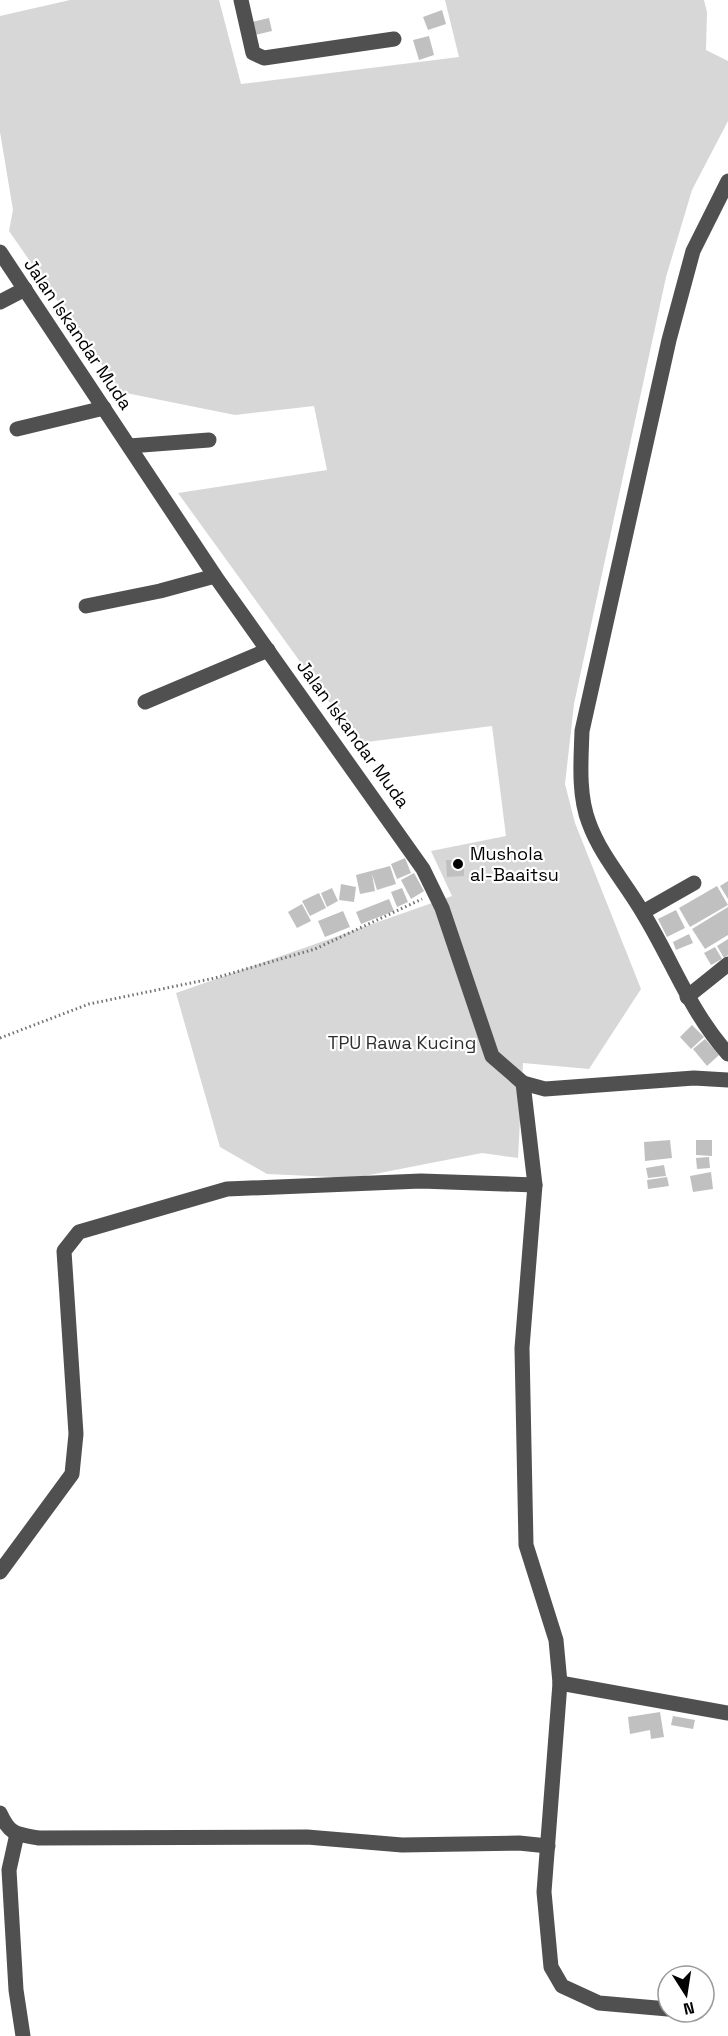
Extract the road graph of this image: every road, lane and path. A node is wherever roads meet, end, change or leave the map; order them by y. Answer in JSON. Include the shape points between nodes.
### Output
{"nodes":[{"id":1,"x":241,"y":0,"type":"edge"},
{"id":2,"x":394,"y":39,"type":"dead end"},
{"id":3,"x":728,"y":181,"type":"edge"},
{"id":4,"x":0,"y":252,"type":"edge"},
{"id":5,"x":25,"y":289,"type":"junction"},
{"id":6,"x":0,"y":302,"type":"edge"},
{"id":7,"x":104,"y":408,"type":"junction"},
{"id":8,"x":18,"y":429,"type":"dead end"},
{"id":9,"x":209,"y":440,"type":"dead end"},
{"id":10,"x":129,"y":446,"type":"junction"},
{"id":11,"x":215,"y":576,"type":"junction"},
{"id":12,"x":86,"y":606,"type":"dead end"},
{"id":13,"x":268,"y":650,"type":"junction"},
{"id":14,"x":145,"y":702,"type":"dead end"},
{"id":15,"x":694,"y":884,"type":"dead end"},
{"id":16,"x":435,"y":894,"type":"junction"},
{"id":17,"x":643,"y":912,"type":"junction"},
{"id":18,"x":728,"y":964,"type":"edge"},
{"id":19,"x":687,"y":997,"type":"junction"},
{"id":20,"x":0,"y":1038,"type":"edge"},
{"id":21,"x":728,"y":1054,"type":"edge"},
{"id":22,"x":728,"y":1080,"type":"edge"},
{"id":23,"x":523,"y":1083,"type":"junction"},
{"id":24,"x":536,"y":1185,"type":"junction"},
{"id":25,"x":0,"y":1572,"type":"edge"},
{"id":26,"x":561,"y":1683,"type":"junction"},
{"id":27,"x":728,"y":1713,"type":"edge"},
{"id":28,"x":0,"y":1813,"type":"edge"},
{"id":29,"x":17,"y":1834,"type":"junction"},
{"id":30,"x":548,"y":1846,"type":"junction"},
{"id":31,"x":656,"y":2008,"type":"edge"},
{"id":32,"x":23,"y":2036,"type":"edge"}],
"edges":[{"from":1,"to":2,"type":"street","via":[[253,53],[264,58]]},
{"from":3,"to":17,"type":"street","via":[[693,251],[669,340],[582,732],[580,778],[588,821],[603,854]]},
{"from":4,"to":5,"type":"street","name":"Jalan Iskandar Muda"},
{"from":5,"to":6,"type":"street"},
{"from":5,"to":7,"type":"street","name":"Jalan Iskandar Muda"},
{"from":7,"to":8,"type":"street"},
{"from":7,"to":10,"type":"street","name":"Jalan Iskandar Muda"},
{"from":9,"to":10,"type":"street"},
{"from":10,"to":11,"type":"street","name":"Jalan Iskandar Muda"},
{"from":11,"to":12,"type":"street"},
{"from":11,"to":13,"type":"street","name":"Jalan Iskandar Muda"},
{"from":13,"to":14,"type":"street"},
{"from":13,"to":16,"type":"street","name":"Jalan Iskandar Muda","via":[[397,830]]},
{"from":15,"to":17,"type":"street"},
{"from":16,"to":20,"type":"path","via":[[315,948],[215,978],[89,1004]]},
{"from":16,"to":23,"type":"street","name":"Jalan Iskandar Muda","via":[[492,1056]]},
{"from":17,"to":19,"type":"street"},
{"from":18,"to":19,"type":"street"},
{"from":19,"to":21,"type":"street"},
{"from":22,"to":23,"type":"street","via":[[694,1078],[546,1089]]},
{"from":23,"to":24,"type":"street"},
{"from":24,"to":25,"type":"street","via":[[420,1181],[227,1189],[79,1232],[64,1251],[76,1434],[72,1474]]},
{"from":24,"to":26,"type":"street","via":[[522,1348],[524,1517],[526,1545],[556,1640]]},
{"from":26,"to":27,"type":"street"},
{"from":26,"to":30,"type":"street"},
{"from":28,"to":29,"type":"street","via":[[8,1829]]},
{"from":29,"to":30,"type":"street","via":[[39,1838],[307,1837],[402,1845]]},
{"from":29,"to":32,"type":"street","via":[[9,1870],[16,1990]]},
{"from":30,"to":31,"type":"street","via":[[544,1892],[551,1967],[562,1986],[599,2003]]}]}
